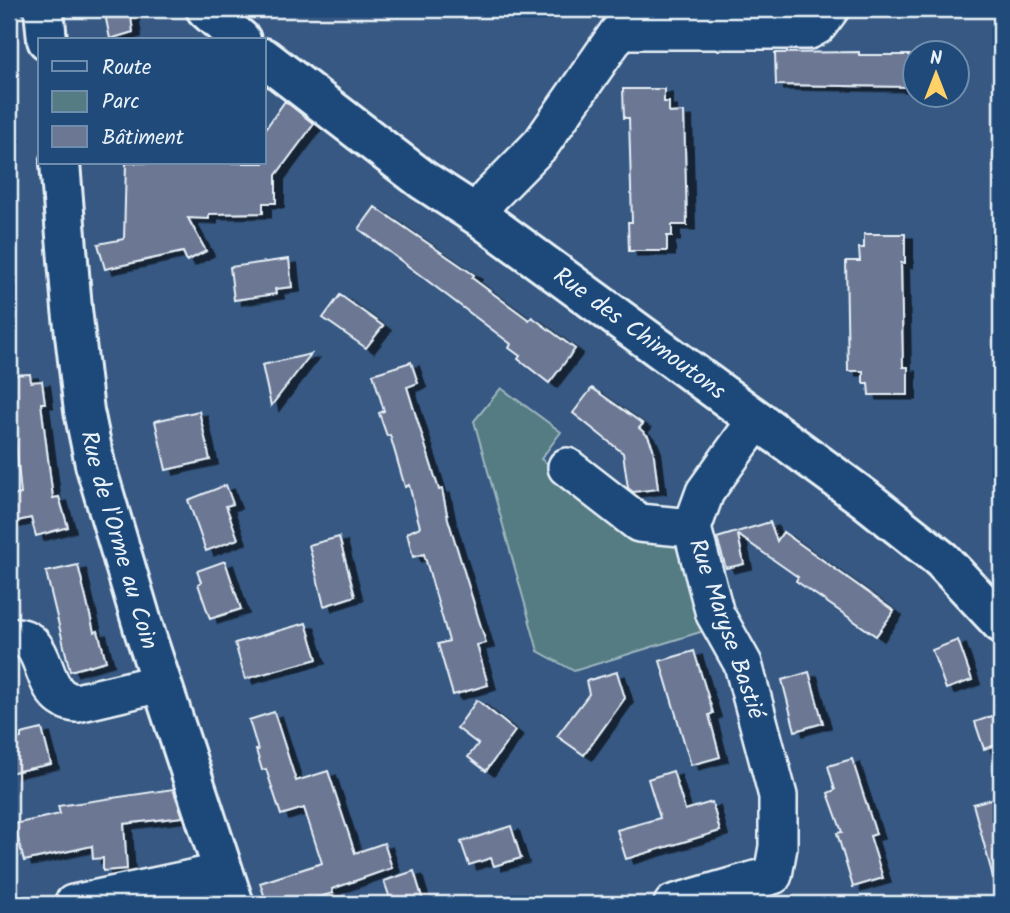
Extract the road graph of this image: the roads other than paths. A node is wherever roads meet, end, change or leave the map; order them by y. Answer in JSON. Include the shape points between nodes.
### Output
{"nodes":[{"id":1,"x":44,"y":9,"type":"edge"},
{"id":2,"x":206,"y":9,"type":"edge"},
{"id":3,"x":830,"y":9,"type":"edge"},
{"id":4,"x":47,"y":38,"type":"edge"},
{"id":5,"x":239,"y":38,"type":"edge"},
{"id":6,"x":266,"y":60,"type":"edge"},
{"id":7,"x":60,"y":164,"type":"edge"},
{"id":8,"x":477,"y":215,"type":"junction"},
{"id":9,"x":756,"y":421,"type":"junction"},
{"id":10,"x":567,"y":467,"type":"dead end"},
{"id":11,"x":692,"y":528,"type":"junction"},
{"id":12,"x":1001,"y":623,"type":"edge"},
{"id":13,"x":9,"y":636,"type":"edge"},
{"id":14,"x":161,"y":683,"type":"junction"},
{"id":15,"x":229,"y":888,"type":"edge"},
{"id":16,"x":73,"y":904,"type":"edge"},
{"id":17,"x":673,"y":904,"type":"edge"}],
"edges":[{"from":1,"to":4,"type":"main road"},
{"from":2,"to":5,"type":"main road"},
{"from":3,"to":8,"type":"street","via":[[809,30],[618,33],[541,144]]},
{"from":6,"to":8,"type":"main road","name":"Rue des Chimoutons","via":[[423,180]]},
{"from":7,"to":14,"type":"main road","name":"Rue de l'Orme au Coin","via":[[84,411],[109,516]]},
{"from":8,"to":9,"type":"main road","name":"Rue des Chimoutons"},
{"from":9,"to":11,"type":"street","name":"Rue Maryse Bastié","via":[[705,492]]},
{"from":9,"to":12,"type":"main road","name":"Rue des Chimoutons","via":[[841,480],[942,560]]},
{"from":10,"to":11,"type":"street","name":"Rue Maryse Bastié","via":[[639,523]]},
{"from":11,"to":17,"type":"street","name":"Rue Maryse Bastié","via":[[715,614],[743,664],[778,796],[778,847],[773,875]]},
{"from":13,"to":14,"type":"street","via":[[28,640],[37,650],[63,701],[77,702]]},
{"from":14,"to":15,"type":"main road","name":"Rue de l'Orme au Coin"},
{"from":15,"to":16,"type":"street"}]}
